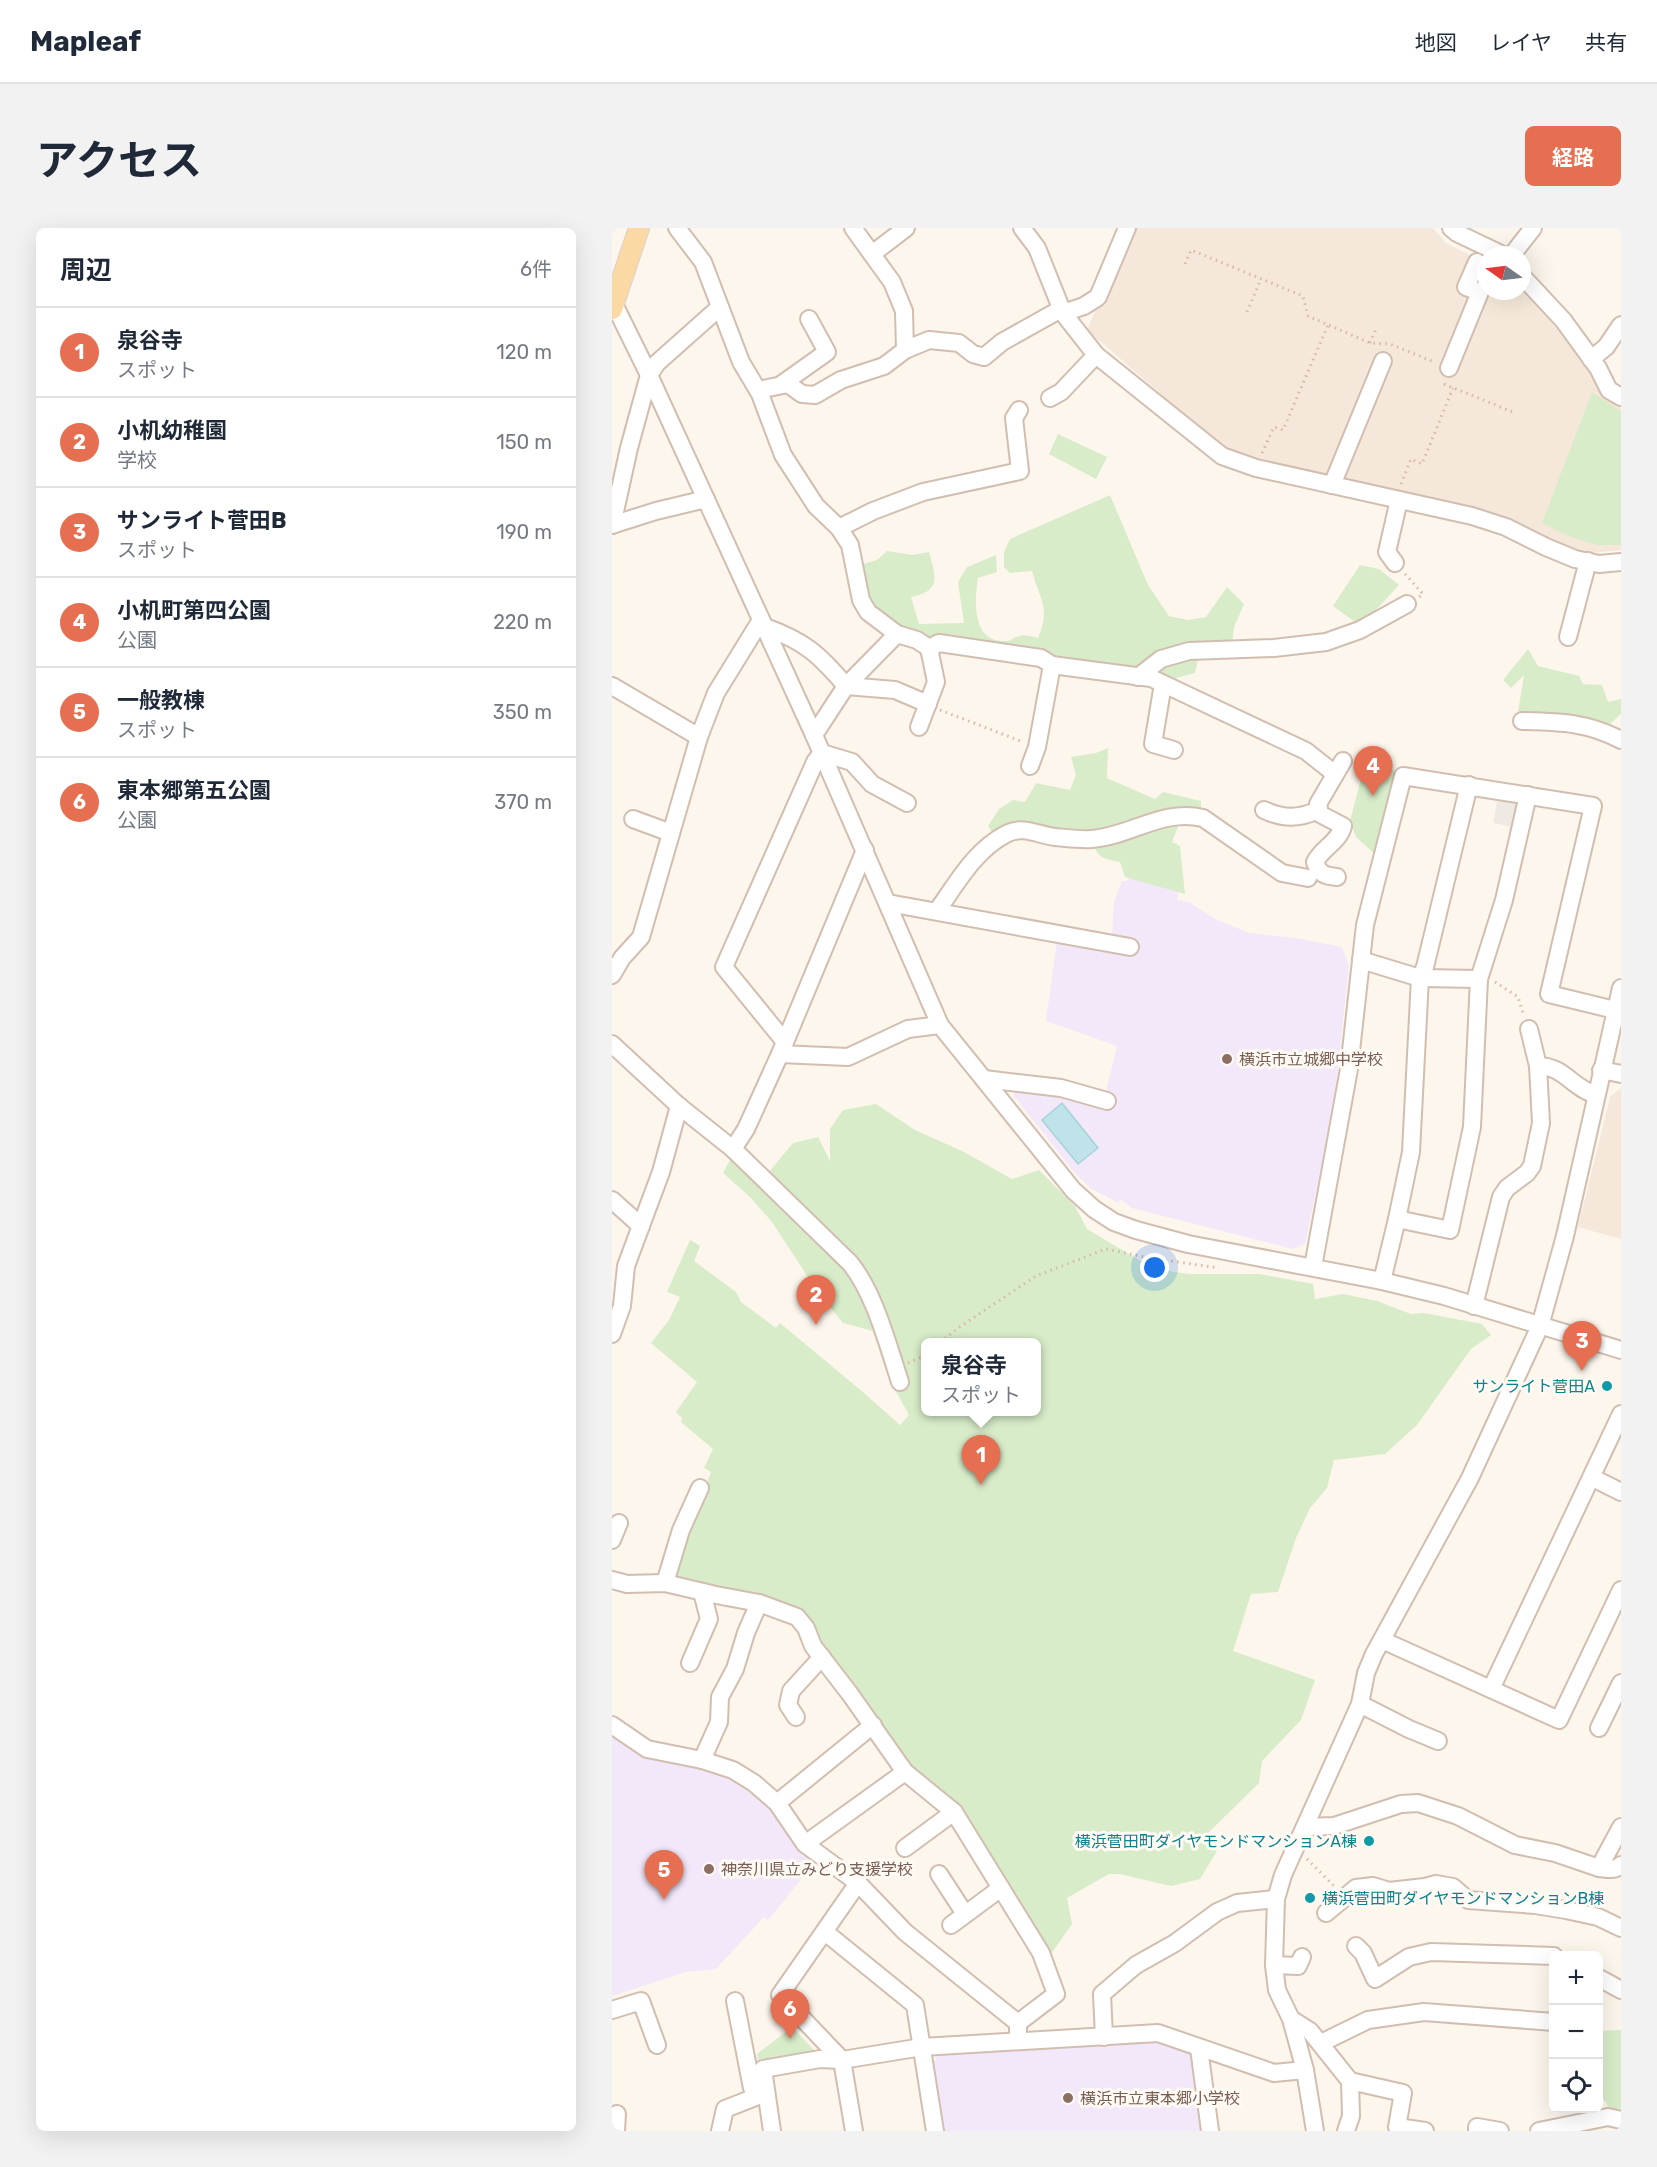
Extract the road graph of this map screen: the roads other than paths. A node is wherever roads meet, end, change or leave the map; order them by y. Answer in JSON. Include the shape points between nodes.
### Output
{"nodes":[{"id":1,"x":639,"y":228,"type":"edge"},
{"id":2,"x":676,"y":228,"type":"edge"},
{"id":3,"x":853,"y":228,"type":"edge"},
{"id":4,"x":906,"y":228,"type":"edge"},
{"id":5,"x":1022,"y":228,"type":"edge"},
{"id":6,"x":1127,"y":228,"type":"edge"},
{"id":7,"x":1451,"y":228,"type":"edge"},
{"id":8,"x":1533,"y":228,"type":"edge"},
{"id":9,"x":1484,"y":246,"type":"edge"},
{"id":10,"x":1519,"y":246,"type":"edge"},
{"id":11,"x":872,"y":254,"type":"junction"},
{"id":12,"x":1477,"y":262,"type":"dead end"},
{"id":13,"x":1531,"y":286,"type":"edge"},
{"id":14,"x":1477,"y":291,"type":"edge"},
{"id":15,"x":1477,"y":299,"type":"edge"},
{"id":16,"x":613,"y":304,"type":"edge"},
{"id":17,"x":720,"y":307,"type":"junction"},
{"id":18,"x":1062,"y":311,"type":"junction"},
{"id":19,"x":809,"y":319,"type":"dead end"},
{"id":20,"x":1621,"y":325,"type":"edge"},
{"id":21,"x":905,"y":351,"type":"junction"},
{"id":22,"x":1096,"y":355,"type":"junction"},
{"id":23,"x":1591,"y":359,"type":"junction"},
{"id":24,"x":1383,"y":361,"type":"dead end"},
{"id":25,"x":1449,"y":368,"type":"road end"},
{"id":26,"x":649,"y":375,"type":"junction"},
{"id":27,"x":782,"y":384,"type":"junction"},
{"id":28,"x":758,"y":390,"type":"junction"},
{"id":29,"x":1621,"y":397,"type":"edge"},
{"id":30,"x":1050,"y":398,"type":"dead end"},
{"id":31,"x":1019,"y":410,"type":"dead end"},
{"id":32,"x":1332,"y":485,"type":"junction"},
{"id":33,"x":706,"y":499,"type":"junction"},
{"id":34,"x":1397,"y":500,"type":"junction"},
{"id":35,"x":612,"y":525,"type":"edge"},
{"id":36,"x":839,"y":528,"type":"junction"},
{"id":37,"x":1588,"y":561,"type":"junction"},
{"id":38,"x":1621,"y":562,"type":"edge"},
{"id":39,"x":1395,"y":563,"type":"road end"},
{"id":40,"x":1407,"y":604,"type":"road end"},
{"id":41,"x":763,"y":624,"type":"junction"},
{"id":42,"x":897,"y":634,"type":"junction"},
{"id":43,"x":1568,"y":637,"type":"dead end"},
{"id":44,"x":929,"y":648,"type":"junction"},
{"id":45,"x":1053,"y":665,"type":"junction"},
{"id":46,"x":1138,"y":677,"type":"junction"},
{"id":47,"x":1163,"y":684,"type":"junction"},
{"id":48,"x":612,"y":686,"type":"edge"},
{"id":49,"x":846,"y":686,"type":"junction"},
{"id":50,"x":928,"y":704,"type":"junction"},
{"id":51,"x":1522,"y":722,"type":"dead end"},
{"id":52,"x":919,"y":727,"type":"dead end"},
{"id":53,"x":814,"y":735,"type":"junction"},
{"id":54,"x":699,"y":737,"type":"junction"},
{"id":55,"x":1621,"y":740,"type":"edge"},
{"id":56,"x":1174,"y":750,"type":"dead end"},
{"id":57,"x":822,"y":753,"type":"junction"},
{"id":58,"x":1030,"y":765,"type":"dead end"},
{"id":59,"x":1469,"y":786,"type":"junction"},
{"id":60,"x":1528,"y":795,"type":"junction"},
{"id":61,"x":908,"y":803,"type":"dead end"},
{"id":62,"x":1264,"y":810,"type":"dead end"},
{"id":63,"x":1318,"y":810,"type":"junction"},
{"id":64,"x":633,"y":819,"type":"dead end"},
{"id":65,"x":671,"y":833,"type":"junction"},
{"id":66,"x":864,"y":850,"type":"junction"},
{"id":67,"x":1337,"y":877,"type":"dead end"},
{"id":68,"x":1308,"y":878,"type":"dead end"},
{"id":69,"x":888,"y":903,"type":"junction"},
{"id":70,"x":937,"y":912,"type":"junction"},
{"id":71,"x":1130,"y":946,"type":"dead end"},
{"id":72,"x":1361,"y":960,"type":"junction"},
{"id":73,"x":612,"y":975,"type":"edge"},
{"id":74,"x":1420,"y":978,"type":"junction"},
{"id":75,"x":1479,"y":979,"type":"junction"},
{"id":76,"x":1621,"y":988,"type":"edge"},
{"id":77,"x":1615,"y":1010,"type":"junction"},
{"id":78,"x":940,"y":1025,"type":"junction"},
{"id":79,"x":1529,"y":1029,"type":"road end"},
{"id":80,"x":612,"y":1044,"type":"edge"},
{"id":81,"x":782,"y":1048,"type":"junction"},
{"id":82,"x":1538,"y":1066,"type":"junction"},
{"id":83,"x":1601,"y":1070,"type":"junction"},
{"id":84,"x":1621,"y":1074,"type":"edge"},
{"id":85,"x":984,"y":1079,"type":"junction"},
{"id":86,"x":1596,"y":1095,"type":"junction"},
{"id":87,"x":1107,"y":1101,"type":"dead end"},
{"id":88,"x":679,"y":1106,"type":"junction"},
{"id":89,"x":733,"y":1149,"type":"junction"},
{"id":90,"x":612,"y":1200,"type":"edge"},
{"id":91,"x":1397,"y":1219,"type":"junction"},
{"id":92,"x":641,"y":1226,"type":"junction"},
{"id":93,"x":1313,"y":1267,"type":"junction"},
{"id":94,"x":1382,"y":1281,"type":"junction"},
{"id":95,"x":1474,"y":1306,"type":"junction"},
{"id":96,"x":1540,"y":1326,"type":"junction"},
{"id":97,"x":612,"y":1334,"type":"edge"},
{"id":98,"x":1621,"y":1350,"type":"edge"},
{"id":99,"x":900,"y":1382,"type":"dead end"},
{"id":100,"x":1621,"y":1414,"type":"edge"},
{"id":101,"x":1593,"y":1478,"type":"junction"},
{"id":102,"x":700,"y":1488,"type":"dead end"},
{"id":103,"x":1621,"y":1492,"type":"edge"},
{"id":104,"x":619,"y":1523,"type":"dead end"},
{"id":105,"x":612,"y":1540,"type":"edge"},
{"id":106,"x":612,"y":1580,"type":"edge"},
{"id":107,"x":665,"y":1583,"type":"junction"},
{"id":108,"x":702,"y":1592,"type":"junction"},
{"id":109,"x":1620,"y":1596,"type":"edge"},
{"id":110,"x":759,"y":1603,"type":"junction"},
{"id":111,"x":1382,"y":1640,"type":"junction"},
{"id":112,"x":822,"y":1658,"type":"junction"},
{"id":113,"x":690,"y":1663,"type":"dead end"},
{"id":114,"x":1621,"y":1683,"type":"edge"},
{"id":115,"x":1491,"y":1689,"type":"junction"},
{"id":116,"x":1360,"y":1704,"type":"junction"},
{"id":117,"x":796,"y":1717,"type":"dead end"},
{"id":118,"x":612,"y":1725,"type":"edge"},
{"id":119,"x":873,"y":1725,"type":"junction"},
{"id":120,"x":1599,"y":1728,"type":"dead end"},
{"id":121,"x":1438,"y":1741,"type":"dead end"},
{"id":122,"x":702,"y":1760,"type":"junction"},
{"id":123,"x":905,"y":1772,"type":"junction"},
{"id":124,"x":777,"y":1803,"type":"junction"},
{"id":125,"x":954,"y":1812,"type":"junction"},
{"id":126,"x":1306,"y":1827,"type":"junction"},
{"id":127,"x":1621,"y":1827,"type":"edge"},
{"id":128,"x":805,"y":1844,"type":"junction"},
{"id":129,"x":905,"y":1848,"type":"dead end"},
{"id":130,"x":1621,"y":1865,"type":"edge"},
{"id":131,"x":1599,"y":1868,"type":"junction"},
{"id":132,"x":939,"y":1874,"type":"dead end"},
{"id":133,"x":858,"y":1883,"type":"junction"},
{"id":134,"x":1001,"y":1888,"type":"junction"},
{"id":135,"x":1276,"y":1899,"type":"junction"},
{"id":136,"x":1326,"y":1913,"type":"dead end"},
{"id":137,"x":965,"y":1914,"type":"junction"},
{"id":138,"x":951,"y":1924,"type":"dead end"},
{"id":139,"x":1621,"y":1928,"type":"edge"},
{"id":140,"x":825,"y":1932,"type":"junction"},
{"id":141,"x":1356,"y":1946,"type":"dead end"},
{"id":142,"x":1549,"y":1956,"type":"edge"},
{"id":143,"x":1302,"y":1957,"type":"dead end"},
{"id":144,"x":1274,"y":1965,"type":"junction"},
{"id":145,"x":1603,"y":1980,"type":"edge"},
{"id":146,"x":1621,"y":1990,"type":"edge"},
{"id":147,"x":735,"y":2001,"type":"dead end"},
{"id":148,"x":612,"y":2010,"type":"edge"},
{"id":149,"x":1290,"y":2019,"type":"junction"},
{"id":150,"x":1549,"y":2022,"type":"edge"},
{"id":151,"x":1018,"y":2023,"type":"junction"},
{"id":152,"x":1104,"y":2037,"type":"junction"},
{"id":153,"x":1018,"y":2042,"type":"junction"},
{"id":154,"x":1321,"y":2043,"type":"junction"},
{"id":155,"x":657,"y":2045,"type":"dead end"},
{"id":156,"x":922,"y":2048,"type":"junction"},
{"id":157,"x":1199,"y":2048,"type":"junction"},
{"id":158,"x":842,"y":2060,"type":"junction"},
{"id":159,"x":1305,"y":2070,"type":"junction"},
{"id":160,"x":1350,"y":2081,"type":"junction"},
{"id":161,"x":766,"y":2093,"type":"junction"},
{"id":162,"x":617,"y":2114,"type":"dead end"},
{"id":163,"x":1621,"y":2120,"type":"edge"},
{"id":164,"x":616,"y":2131,"type":"edge"},
{"id":165,"x":720,"y":2131,"type":"edge"},
{"id":166,"x":772,"y":2131,"type":"edge"},
{"id":167,"x":854,"y":2131,"type":"edge"},
{"id":168,"x":935,"y":2131,"type":"edge"},
{"id":169,"x":1210,"y":2131,"type":"edge"},
{"id":170,"x":1316,"y":2131,"type":"edge"},
{"id":171,"x":1346,"y":2131,"type":"edge"},
{"id":172,"x":1425,"y":2131,"type":"edge"},
{"id":173,"x":1539,"y":2131,"type":"edge"}],
"edges":[{"from":1,"to":16,"type":"main road"},
{"from":2,"to":17,"type":"street","via":[[703,262]]},
{"from":3,"to":11,"type":"street"},
{"from":4,"to":11,"type":"street"},
{"from":5,"to":18,"type":"street","via":[[1037,248]]},
{"from":6,"to":18,"type":"street","via":[[1098,297],[1084,306]]},
{"from":7,"to":9,"type":"street"},
{"from":8,"to":10,"type":"street"},
{"from":11,"to":21,"type":"street","via":[[892,282],[904,311]]},
{"from":12,"to":14,"type":"street","via":[[1466,287]]},
{"from":13,"to":23,"type":"street","via":[[1563,320]]},
{"from":15,"to":25,"type":"street"},
{"from":16,"to":26,"type":"street"},
{"from":17,"to":26,"type":"street","via":[[657,363]]},
{"from":17,"to":28,"type":"street","via":[[741,362]]},
{"from":18,"to":21,"type":"street","via":[[1002,342],[984,357],[959,343],[929,340]]},
{"from":18,"to":22,"type":"street"},
{"from":19,"to":27,"type":"street","via":[[827,351]]},
{"from":20,"to":23,"type":"street","via":[[1606,347]]},
{"from":21,"to":27,"type":"street","via":[[884,366],[841,380],[815,395],[802,394]]},
{"from":22,"to":30,"type":"street","via":[[1061,392]]},
{"from":22,"to":32,"type":"street","via":[[1222,456]]},
{"from":23,"to":29,"type":"street","via":[[1609,390]]},
{"from":24,"to":32,"type":"street"},
{"from":26,"to":33,"type":"street"},
{"from":26,"to":35,"type":"street"},
{"from":27,"to":28,"type":"street"},
{"from":28,"to":36,"type":"street","via":[[783,455],[816,506]]},
{"from":31,"to":36,"type":"street","via":[[1014,418],[1020,471],[923,492]]},
{"from":32,"to":34,"type":"street"},
{"from":33,"to":35,"type":"street"},
{"from":33,"to":41,"type":"street"},
{"from":34,"to":37,"type":"street","via":[[1472,516]]},
{"from":34,"to":39,"type":"street","via":[[1387,552]]},
{"from":36,"to":42,"type":"street","via":[[850,545],[861,600],[868,612]]},
{"from":37,"to":38,"type":"street"},
{"from":37,"to":43,"type":"street"},
{"from":40,"to":46,"type":"street","via":[[1360,630],[1326,642],[1189,651],[1161,659]]},
{"from":41,"to":49,"type":"street","via":[[812,649]]},
{"from":41,"to":53,"type":"street"},
{"from":41,"to":54,"type":"street","via":[[716,693]]},
{"from":42,"to":44,"type":"street"},
{"from":42,"to":49,"type":"street"},
{"from":44,"to":45,"type":"street","via":[[939,644],[1041,658]]},
{"from":44,"to":50,"type":"street","via":[[936,682]]},
{"from":45,"to":46,"type":"street"},
{"from":45,"to":58,"type":"street","via":[[1037,748]]},
{"from":46,"to":47,"type":"street"},
{"from":47,"to":56,"type":"street","via":[[1153,744]]},
{"from":47,"to":63,"type":"street","via":[[1339,768]]},
{"from":48,"to":54,"type":"street"},
{"from":49,"to":50,"type":"street","via":[[895,690]]},
{"from":49,"to":53,"type":"street"},
{"from":50,"to":52,"type":"street"},
{"from":51,"to":55,"type":"street","via":[[1573,723]]},
{"from":53,"to":57,"type":"street"},
{"from":54,"to":65,"type":"street"},
{"from":57,"to":61,"type":"street","via":[[852,762],[872,784]]},
{"from":57,"to":66,"type":"street"},
{"from":57,"to":81,"type":"street","via":[[724,967]]},
{"from":59,"to":60,"type":"street"},
{"from":59,"to":72,"type":"street","via":[[1403,776],[1365,925]]},
{"from":59,"to":74,"type":"street"},
{"from":60,"to":75,"type":"street","via":[[1504,900]]},
{"from":60,"to":77,"type":"street","via":[[1593,806],[1549,994]]},
{"from":62,"to":63,"type":"street","via":[[1286,817]]},
{"from":63,"to":67,"type":"street","via":[[1343,826],[1340,836],[1314,862],[1323,875]]},
{"from":64,"to":65,"type":"street"},
{"from":65,"to":73,"type":"street","via":[[641,937]]},
{"from":66,"to":69,"type":"street"},
{"from":66,"to":81,"type":"street"},
{"from":68,"to":70,"type":"street","via":[[1282,873],[1203,818],[1169,816],[1114,836],[1090,839],[1020,830],[1007,834],[975,857]]},
{"from":69,"to":70,"type":"street"},
{"from":69,"to":78,"type":"street"},
{"from":70,"to":71,"type":"street"},
{"from":72,"to":74,"type":"street"},
{"from":72,"to":93,"type":"street","via":[[1349,1069]]},
{"from":74,"to":75,"type":"street"},
{"from":74,"to":91,"type":"street","via":[[1410,1152]]},
{"from":75,"to":91,"type":"street","via":[[1472,1127],[1450,1230]]},
{"from":76,"to":77,"type":"street"},
{"from":77,"to":83,"type":"street"},
{"from":78,"to":81,"type":"street","via":[[908,1029],[848,1057]]},
{"from":78,"to":85,"type":"street"},
{"from":79,"to":82,"type":"street"},
{"from":80,"to":88,"type":"street"},
{"from":81,"to":89,"type":"street","via":[[747,1129]]},
{"from":82,"to":86,"type":"street","via":[[1551,1066],[1583,1091]]},
{"from":82,"to":95,"type":"street","via":[[1541,1123],[1532,1166],[1501,1197]]},
{"from":83,"to":84,"type":"street"},
{"from":83,"to":86,"type":"street"},
{"from":85,"to":87,"type":"street","via":[[1061,1088]]},
{"from":85,"to":93,"type":"street","via":[[1073,1190],[1114,1222],[1188,1244]]},
{"from":86,"to":96,"type":"street"},
{"from":88,"to":89,"type":"street"},
{"from":88,"to":92,"type":"street"},
{"from":89,"to":99,"type":"street","via":[[860,1274]]},
{"from":90,"to":92,"type":"street"},
{"from":91,"to":94,"type":"street"},
{"from":92,"to":97,"type":"street","via":[[626,1266],[622,1306]]},
{"from":93,"to":94,"type":"street"},
{"from":94,"to":95,"type":"street"},
{"from":95,"to":96,"type":"street"},
{"from":96,"to":98,"type":"street"},
{"from":96,"to":111,"type":"street","via":[[1470,1478]]},
{"from":100,"to":101,"type":"street"},
{"from":101,"to":103,"type":"street"},
{"from":101,"to":115,"type":"street"},
{"from":102,"to":107,"type":"street","via":[[681,1530]]},
{"from":104,"to":105,"type":"street"},
{"from":106,"to":107,"type":"street","via":[[627,1584]]},
{"from":107,"to":108,"type":"street"},
{"from":108,"to":110,"type":"street"},
{"from":108,"to":113,"type":"street","via":[[709,1619]]},
{"from":109,"to":115,"type":"street","via":[[1559,1720]]},
{"from":110,"to":112,"type":"street","via":[[797,1617]]},
{"from":110,"to":122,"type":"street","via":[[735,1670],[720,1697],[719,1722]]},
{"from":111,"to":115,"type":"street"},
{"from":111,"to":116,"type":"street","via":[[1366,1673]]},
{"from":112,"to":117,"type":"street","via":[[791,1691],[788,1705]]},
{"from":112,"to":119,"type":"street"},
{"from":114,"to":120,"type":"street"},
{"from":116,"to":121,"type":"street"},
{"from":116,"to":126,"type":"street"},
{"from":118,"to":122,"type":"street","via":[[647,1749]]},
{"from":119,"to":123,"type":"street"},
{"from":119,"to":124,"type":"street"},
{"from":122,"to":124,"type":"street","via":[[733,1770]]},
{"from":123,"to":125,"type":"street"},
{"from":123,"to":128,"type":"street"},
{"from":124,"to":128,"type":"street"},
{"from":125,"to":129,"type":"street"},
{"from":125,"to":134,"type":"street"},
{"from":126,"to":131,"type":"street","via":[[1334,1826],[1401,1804],[1418,1803],[1515,1845],[1556,1853]]},
{"from":126,"to":135,"type":"street","via":[[1301,1854],[1283,1875]]},
{"from":127,"to":131,"type":"street"},
{"from":128,"to":133,"type":"street"},
{"from":130,"to":131,"type":"street","via":[[1612,1870]]},
{"from":132,"to":137,"type":"street"},
{"from":133,"to":140,"type":"street"},
{"from":133,"to":151,"type":"street","via":[[905,1932]]},
{"from":134,"to":137,"type":"street"},
{"from":134,"to":151,"type":"street","via":[[1041,1953],[1056,1995]]},
{"from":135,"to":144,"type":"street"},
{"from":135,"to":152,"type":"street","via":[[1237,1903],[1217,1912],[1175,1944],[1136,1965],[1102,1994]]},
{"from":136,"to":139,"type":"street","via":[[1356,1888],[1373,1886],[1389,1891],[1436,1884],[1453,1887],[1468,1900],[1566,1910],[1598,1917]]},
{"from":137,"to":138,"type":"street"},
{"from":140,"to":156,"type":"street","via":[[915,2005]]},
{"from":140,"to":158,"type":"street","via":[[780,1995]]},
{"from":141,"to":142,"type":"street","via":[[1375,1979],[1409,1957],[1431,1952]]},
{"from":143,"to":144,"type":"street","via":[[1298,1966]]},
{"from":144,"to":149,"type":"street","via":[[1277,1990]]},
{"from":145,"to":146,"type":"street"},
{"from":147,"to":161,"type":"street","via":[[752,2088]]},
{"from":148,"to":155,"type":"street","via":[[641,2001]]},
{"from":149,"to":154,"type":"street"},
{"from":149,"to":159,"type":"street"},
{"from":150,"to":154,"type":"street","via":[[1424,2012],[1368,2020]]},
{"from":151,"to":153,"type":"street"},
{"from":152,"to":153,"type":"street"},
{"from":152,"to":157,"type":"street","via":[[1158,2033]]},
{"from":153,"to":156,"type":"street"},
{"from":154,"to":160,"type":"street"},
{"from":156,"to":158,"type":"street"},
{"from":156,"to":168,"type":"street"},
{"from":157,"to":159,"type":"street","via":[[1274,2073]]},
{"from":157,"to":169,"type":"street"},
{"from":158,"to":161,"type":"street","via":[[820,2059],[763,2069]]},
{"from":158,"to":167,"type":"street"},
{"from":159,"to":170,"type":"street"},
{"from":160,"to":171,"type":"street","via":[[1351,2116]]},
{"from":160,"to":172,"type":"street","via":[[1403,2093],[1397,2127]]},
{"from":161,"to":165,"type":"street","via":[[725,2109]]},
{"from":161,"to":166,"type":"street"},
{"from":162,"to":164,"type":"street"},
{"from":163,"to":173,"type":"street","via":[[1608,2117]]}]}
